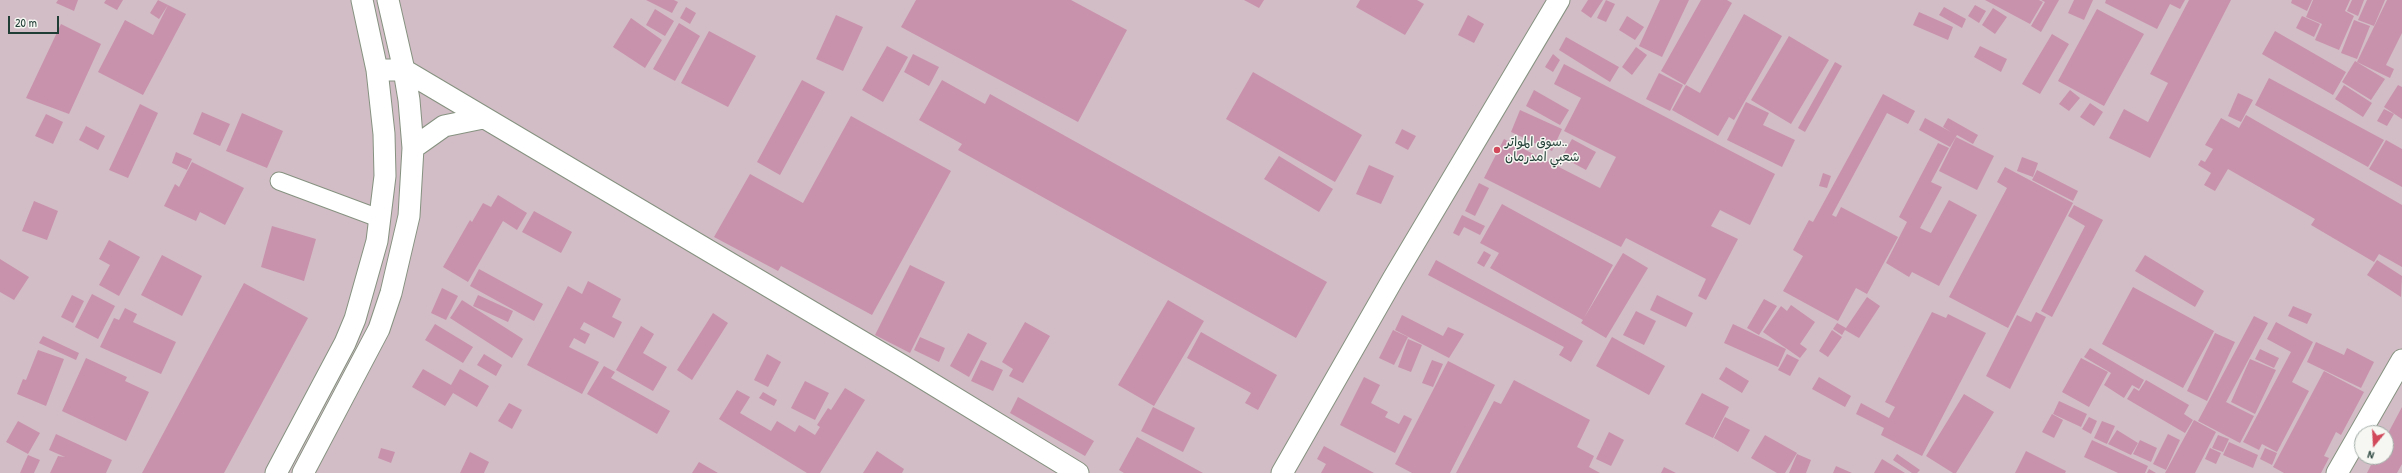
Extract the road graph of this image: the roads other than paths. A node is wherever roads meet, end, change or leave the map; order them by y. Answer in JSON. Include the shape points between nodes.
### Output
{"nodes":[{"id":1,"x":362,"y":0,"type":"edge"},
{"id":2,"x":388,"y":0,"type":"edge"},
{"id":3,"x":1559,"y":0,"type":"edge"},
{"id":4,"x":377,"y":70,"type":"junction"},
{"id":5,"x":404,"y":70,"type":"junction"},
{"id":6,"x":483,"y":118,"type":"junction"},
{"id":7,"x":413,"y":148,"type":"junction"},
{"id":8,"x":279,"y":181,"type":"dead end"},
{"id":9,"x":381,"y":219,"type":"junction"},
{"id":10,"x":2402,"y":360,"type":"edge"},
{"id":11,"x":276,"y":473,"type":"edge"},
{"id":12,"x":304,"y":473,"type":"edge"},
{"id":13,"x":1078,"y":473,"type":"edge"},
{"id":14,"x":1282,"y":473,"type":"edge"},
{"id":15,"x":2337,"y":473,"type":"edge"}],
"edges":[{"from":1,"to":4,"type":"street"},
{"from":2,"to":5,"type":"street"},
{"from":3,"to":14,"type":"street","via":[[1393,279]]},
{"from":4,"to":5,"type":"street"},
{"from":4,"to":9,"type":"street","via":[[384,134],[385,176]]},
{"from":5,"to":6,"type":"street"},
{"from":5,"to":7,"type":"street"},
{"from":6,"to":7,"type":"street","via":[[444,126]]},
{"from":6,"to":13,"type":"street","via":[[903,366]]},
{"from":7,"to":12,"type":"street","via":[[409,216],[391,293],[367,356]]},
{"from":8,"to":9,"type":"street"},
{"from":9,"to":11,"type":"street","via":[[368,276],[345,343]]},
{"from":10,"to":15,"type":"street"}]}
